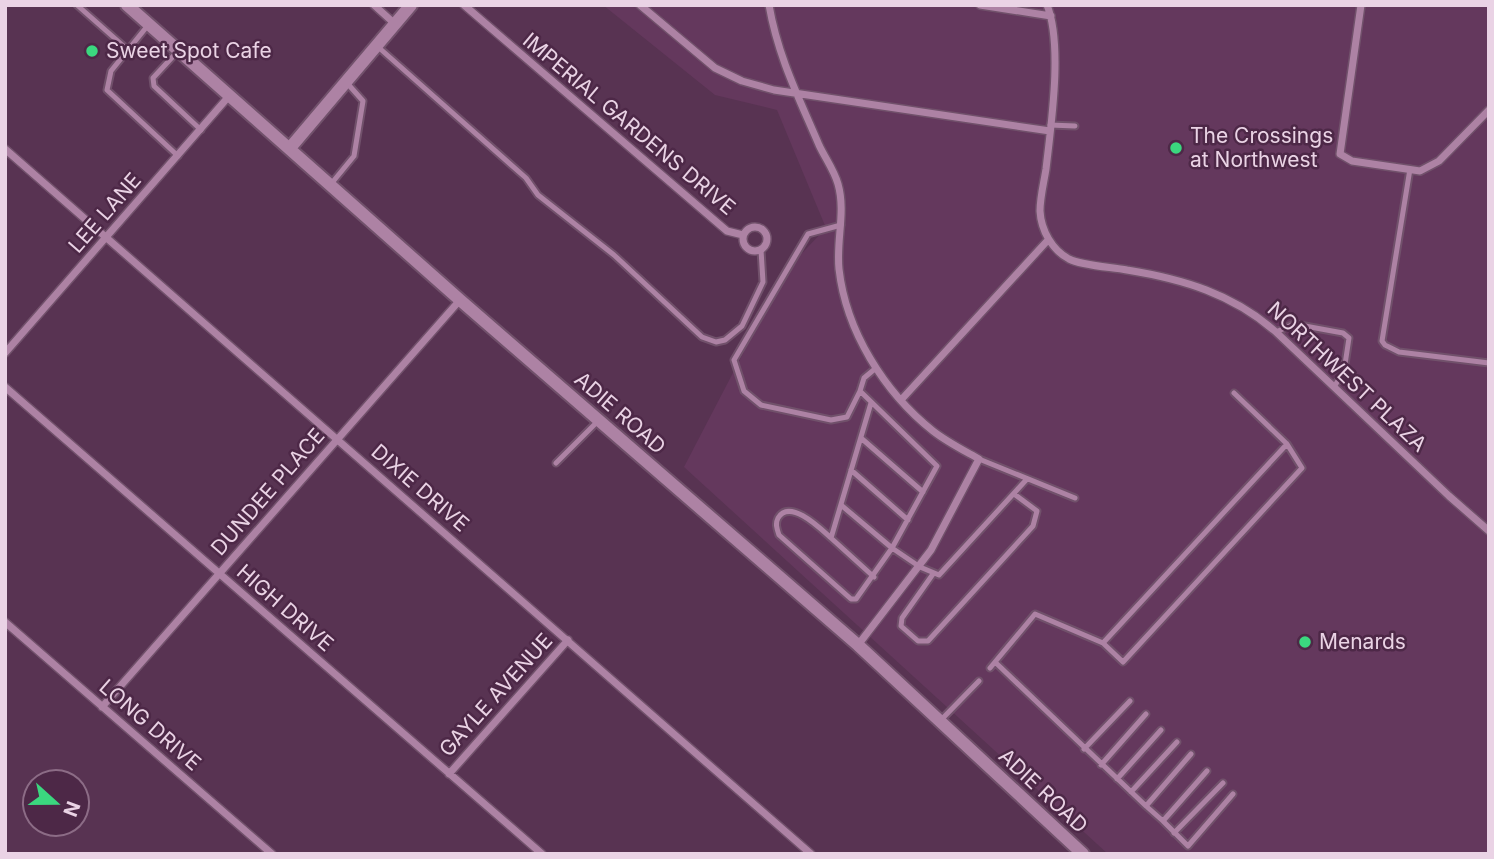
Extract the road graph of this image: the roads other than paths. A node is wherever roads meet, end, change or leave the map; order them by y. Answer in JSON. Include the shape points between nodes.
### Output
{"nodes":[{"id":1,"x":77,"y":5,"type":"edge"},
{"id":2,"x":127,"y":5,"type":"edge"},
{"id":3,"x":374,"y":5,"type":"edge"},
{"id":4,"x":411,"y":5,"type":"edge"},
{"id":5,"x":464,"y":5,"type":"edge"},
{"id":6,"x":640,"y":5,"type":"edge"},
{"id":7,"x":769,"y":5,"type":"edge"},
{"id":8,"x":980,"y":5,"type":"edge"},
{"id":9,"x":1047,"y":5,"type":"edge"},
{"id":10,"x":1361,"y":5,"type":"edge"},
{"id":11,"x":1051,"y":16,"type":"junction"},
{"id":12,"x":149,"y":24,"type":"junction"},
{"id":13,"x":395,"y":24,"type":"junction"},
{"id":14,"x":377,"y":46,"type":"junction"},
{"id":15,"x":128,"y":50,"type":"junction"},
{"id":16,"x":179,"y":50,"type":"junction"},
{"id":17,"x":346,"y":82,"type":"junction"},
{"id":18,"x":796,"y":93,"type":"junction"},
{"id":19,"x":231,"y":95,"type":"junction"},
{"id":20,"x":1489,"y":110,"type":"edge"},
{"id":21,"x":1075,"y":126,"type":"dead end"},
{"id":22,"x":1050,"y":128,"type":"junction"},
{"id":23,"x":201,"y":130,"type":"junction"},
{"id":24,"x":290,"y":148,"type":"junction"},
{"id":25,"x":5,"y":149,"type":"edge"},
{"id":26,"x":178,"y":156,"type":"junction"},
{"id":27,"x":1410,"y":169,"type":"junction"},
{"id":28,"x":331,"y":184,"type":"junction"},
{"id":29,"x":841,"y":225,"type":"junction"},
{"id":30,"x":743,"y":235,"type":"junction"},
{"id":31,"x":107,"y":238,"type":"junction"},
{"id":32,"x":1048,"y":240,"type":"junction"},
{"id":33,"x":761,"y":250,"type":"junction"},
{"id":34,"x":460,"y":300,"type":"junction"},
{"id":35,"x":1276,"y":332,"type":"junction"},
{"id":36,"x":5,"y":353,"type":"edge"},
{"id":37,"x":1489,"y":363,"type":"edge"},
{"id":38,"x":876,"y":368,"type":"junction"},
{"id":39,"x":5,"y":387,"type":"edge"},
{"id":40,"x":1334,"y":387,"type":"junction"},
{"id":41,"x":860,"y":391,"type":"junction"},
{"id":42,"x":1234,"y":393,"type":"dead end"},
{"id":43,"x":901,"y":400,"type":"junction"},
{"id":44,"x":871,"y":403,"type":"junction"},
{"id":45,"x":598,"y":420,"type":"junction"},
{"id":46,"x":860,"y":438,"type":"junction"},
{"id":47,"x":337,"y":439,"type":"junction"},
{"id":48,"x":1287,"y":443,"type":"junction"},
{"id":49,"x":979,"y":459,"type":"junction"},
{"id":50,"x":556,"y":463,"type":"dead end"},
{"id":51,"x":851,"y":470,"type":"junction"},
{"id":52,"x":1027,"y":479,"type":"junction"},
{"id":53,"x":923,"y":492,"type":"junction"},
{"id":54,"x":1014,"y":494,"type":"junction"},
{"id":55,"x":1076,"y":498,"type":"dead end"},
{"id":56,"x":841,"y":505,"type":"junction"},
{"id":57,"x":908,"y":520,"type":"junction"},
{"id":58,"x":1489,"y":531,"type":"edge"},
{"id":59,"x":831,"y":538,"type":"junction"},
{"id":60,"x":892,"y":548,"type":"junction"},
{"id":61,"x":920,"y":567,"type":"junction"},
{"id":62,"x":219,"y":573,"type":"junction"},
{"id":63,"x":933,"y":574,"type":"junction"},
{"id":64,"x":874,"y":577,"type":"junction"},
{"id":65,"x":5,"y":622,"type":"edge"},
{"id":66,"x":568,"y":640,"type":"junction"},
{"id":67,"x":1103,"y":643,"type":"junction"},
{"id":68,"x":858,"y":645,"type":"junction"},
{"id":69,"x":995,"y":662,"type":"junction"},
{"id":70,"x":990,"y":668,"type":"dead end"},
{"id":71,"x":979,"y":681,"type":"dead end"},
{"id":72,"x":1129,"y":701,"type":"dead end"},
{"id":73,"x":102,"y":707,"type":"junction"},
{"id":74,"x":1146,"y":714,"type":"dead end"},
{"id":75,"x":940,"y":721,"type":"junction"},
{"id":76,"x":1161,"y":730,"type":"dead end"},
{"id":77,"x":1177,"y":742,"type":"dead end"},
{"id":78,"x":1084,"y":749,"type":"junction"},
{"id":79,"x":1191,"y":754,"type":"dead end"},
{"id":80,"x":1101,"y":765,"type":"junction"},
{"id":81,"x":1207,"y":771,"type":"dead end"},
{"id":82,"x":449,"y":774,"type":"junction"},
{"id":83,"x":1117,"y":779,"type":"junction"},
{"id":84,"x":1223,"y":783,"type":"dead end"},
{"id":85,"x":1131,"y":792,"type":"junction"},
{"id":86,"x":1233,"y":794,"type":"dead end"},
{"id":87,"x":1146,"y":806,"type":"junction"},
{"id":88,"x":1163,"y":821,"type":"junction"},
{"id":89,"x":1174,"y":833,"type":"junction"},
{"id":90,"x":271,"y":854,"type":"edge"},
{"id":91,"x":542,"y":854,"type":"edge"},
{"id":92,"x":811,"y":854,"type":"edge"},
{"id":93,"x":1083,"y":854,"type":"edge"}],
"edges":[{"from":1,"to":15,"type":"lane"},
{"from":2,"to":12,"type":"street","name":"ADIE ROAD"},
{"from":3,"to":13,"type":"street"},
{"from":4,"to":13,"type":"street"},
{"from":5,"to":30,"type":"street","name":"IMPERIAL GARDENS DRIVE","via":[[727,231]]},
{"from":6,"to":18,"type":"street","via":[[715,68],[742,81]]},
{"from":7,"to":18,"type":"street"},
{"from":8,"to":11,"type":"street"},
{"from":9,"to":11,"type":"street"},
{"from":10,"to":27,"type":"street","via":[[1340,154],[1352,161]]},
{"from":11,"to":22,"type":"street","via":[[1054,77]]},
{"from":12,"to":15,"type":"lane"},
{"from":12,"to":16,"type":"street","name":"ADIE ROAD"},
{"from":13,"to":14,"type":"street"},
{"from":14,"to":17,"type":"street"},
{"from":14,"to":33,"type":"lane","via":[[526,178],[538,195],[614,255],[702,337],[724,340],[742,326],[763,282]]},
{"from":15,"to":26,"type":"lane","via":[[111,71],[107,90]]},
{"from":16,"to":19,"type":"street","name":"ADIE ROAD"},
{"from":16,"to":23,"type":"lane","via":[[153,78],[154,86]]},
{"from":17,"to":24,"type":"street"},
{"from":17,"to":28,"type":"lane","via":[[363,102],[354,156]]},
{"from":18,"to":22,"type":"street"},
{"from":18,"to":29,"type":"street","via":[[836,179]]},
{"from":19,"to":23,"type":"street","name":"LEE LANE"},
{"from":19,"to":24,"type":"street","name":"ADIE ROAD"},
{"from":20,"to":27,"type":"street","via":[[1439,161],[1420,171]]},
{"from":21,"to":22,"type":"lane"},
{"from":22,"to":32,"type":"street","via":[[1040,212]]},
{"from":23,"to":26,"type":"street","name":"LEE LANE"},
{"from":24,"to":28,"type":"street","name":"ADIE ROAD"},
{"from":25,"to":31,"type":"street","name":"DIXIE DRIVE"},
{"from":26,"to":31,"type":"street","name":"LEE LANE"},
{"from":27,"to":37,"type":"lane","via":[[1382,341],[1399,352]]},
{"from":28,"to":34,"type":"street","name":"ADIE ROAD"},
{"from":29,"to":38,"type":"street","via":[[838,255],[843,292],[853,324]]},
{"from":29,"to":41,"type":"lane","via":[[808,234],[734,360],[744,391],[761,405],[831,420],[846,417]]},
{"from":30,"to":33,"type":"street","name":"IMPERIAL GARDENS DRIVE","via":[[748,249]]},
{"from":30,"to":33,"type":"street","name":"IMPERIAL GARDENS DRIVE","via":[[751,227],[763,229],[767,240]]},
{"from":31,"to":36,"type":"street","name":"LEE LANE"},
{"from":31,"to":47,"type":"street","name":"DIXIE DRIVE"},
{"from":32,"to":35,"type":"street","name":"NORTHWEST PLAZA","via":[[1072,260],[1199,286],[1252,312]]},
{"from":32,"to":43,"type":"street"},
{"from":34,"to":45,"type":"street","name":"ADIE ROAD"},
{"from":34,"to":47,"type":"street","name":"DUNDEE PLACE"},
{"from":35,"to":40,"type":"street","name":"NORTHWEST PLAZA"},
{"from":35,"to":40,"type":"lane","via":[[1294,324],[1349,338],[1344,371]]},
{"from":38,"to":41,"type":"lane","via":[[864,378]]},
{"from":38,"to":43,"type":"street"},
{"from":39,"to":62,"type":"street","name":"HIGH DRIVE"},
{"from":40,"to":58,"type":"street","name":"NORTHWEST PLAZA"},
{"from":41,"to":44,"type":"lane"},
{"from":42,"to":48,"type":"lane"},
{"from":43,"to":49,"type":"street","via":[[935,432]]},
{"from":44,"to":46,"type":"lane"},
{"from":44,"to":53,"type":"lane","via":[[937,466]]},
{"from":45,"to":50,"type":"lane"},
{"from":45,"to":68,"type":"street","name":"ADIE ROAD"},
{"from":46,"to":51,"type":"lane"},
{"from":46,"to":53,"type":"lane"},
{"from":47,"to":62,"type":"street","name":"DUNDEE PLACE"},
{"from":47,"to":66,"type":"street","name":"DIXIE DRIVE"},
{"from":48,"to":67,"type":"lane"},
{"from":48,"to":67,"type":"lane","via":[[1302,468],[1284,489],[1123,662]]},
{"from":49,"to":52,"type":"lane"},
{"from":49,"to":61,"type":"street"},
{"from":51,"to":56,"type":"lane"},
{"from":51,"to":57,"type":"lane"},
{"from":52,"to":54,"type":"lane"},
{"from":52,"to":55,"type":"lane"},
{"from":53,"to":57,"type":"lane"},
{"from":54,"to":63,"type":"lane","via":[[939,575]]},
{"from":54,"to":63,"type":"lane","via":[[1037,511],[1033,526],[928,641],[918,641],[901,626],[902,618]]},
{"from":56,"to":59,"type":"lane"},
{"from":56,"to":60,"type":"lane"},
{"from":57,"to":60,"type":"lane"},
{"from":59,"to":64,"type":"lane"},
{"from":59,"to":64,"type":"lane","via":[[793,511],[778,518],[779,534],[851,599]]},
{"from":60,"to":61,"type":"lane"},
{"from":60,"to":64,"type":"lane"},
{"from":61,"to":63,"type":"lane"},
{"from":61,"to":68,"type":"street"},
{"from":62,"to":73,"type":"street","name":"DUNDEE PLACE"},
{"from":62,"to":82,"type":"street","name":"HIGH DRIVE"},
{"from":65,"to":73,"type":"street","name":"LONG DRIVE"},
{"from":66,"to":82,"type":"street","name":"GAYLE AVENUE"},
{"from":66,"to":92,"type":"street","name":"DIXIE DRIVE"},
{"from":67,"to":69,"type":"lane","via":[[1035,614]]},
{"from":68,"to":75,"type":"street","name":"ADIE ROAD"},
{"from":69,"to":70,"type":"lane"},
{"from":69,"to":78,"type":"lane"},
{"from":71,"to":75,"type":"lane"},
{"from":72,"to":78,"type":"lane"},
{"from":73,"to":90,"type":"street","name":"LONG DRIVE"},
{"from":74,"to":80,"type":"lane"},
{"from":75,"to":93,"type":"street","name":"ADIE ROAD"},
{"from":76,"to":83,"type":"lane"},
{"from":77,"to":85,"type":"lane"},
{"from":78,"to":80,"type":"lane"},
{"from":79,"to":87,"type":"lane"},
{"from":80,"to":83,"type":"lane"},
{"from":81,"to":88,"type":"lane"},
{"from":82,"to":91,"type":"street","name":"HIGH DRIVE"},
{"from":83,"to":85,"type":"lane"},
{"from":84,"to":89,"type":"lane"},
{"from":85,"to":87,"type":"lane"},
{"from":86,"to":89,"type":"lane","via":[[1188,846]]},
{"from":87,"to":88,"type":"lane"},
{"from":88,"to":89,"type":"lane"}]}
